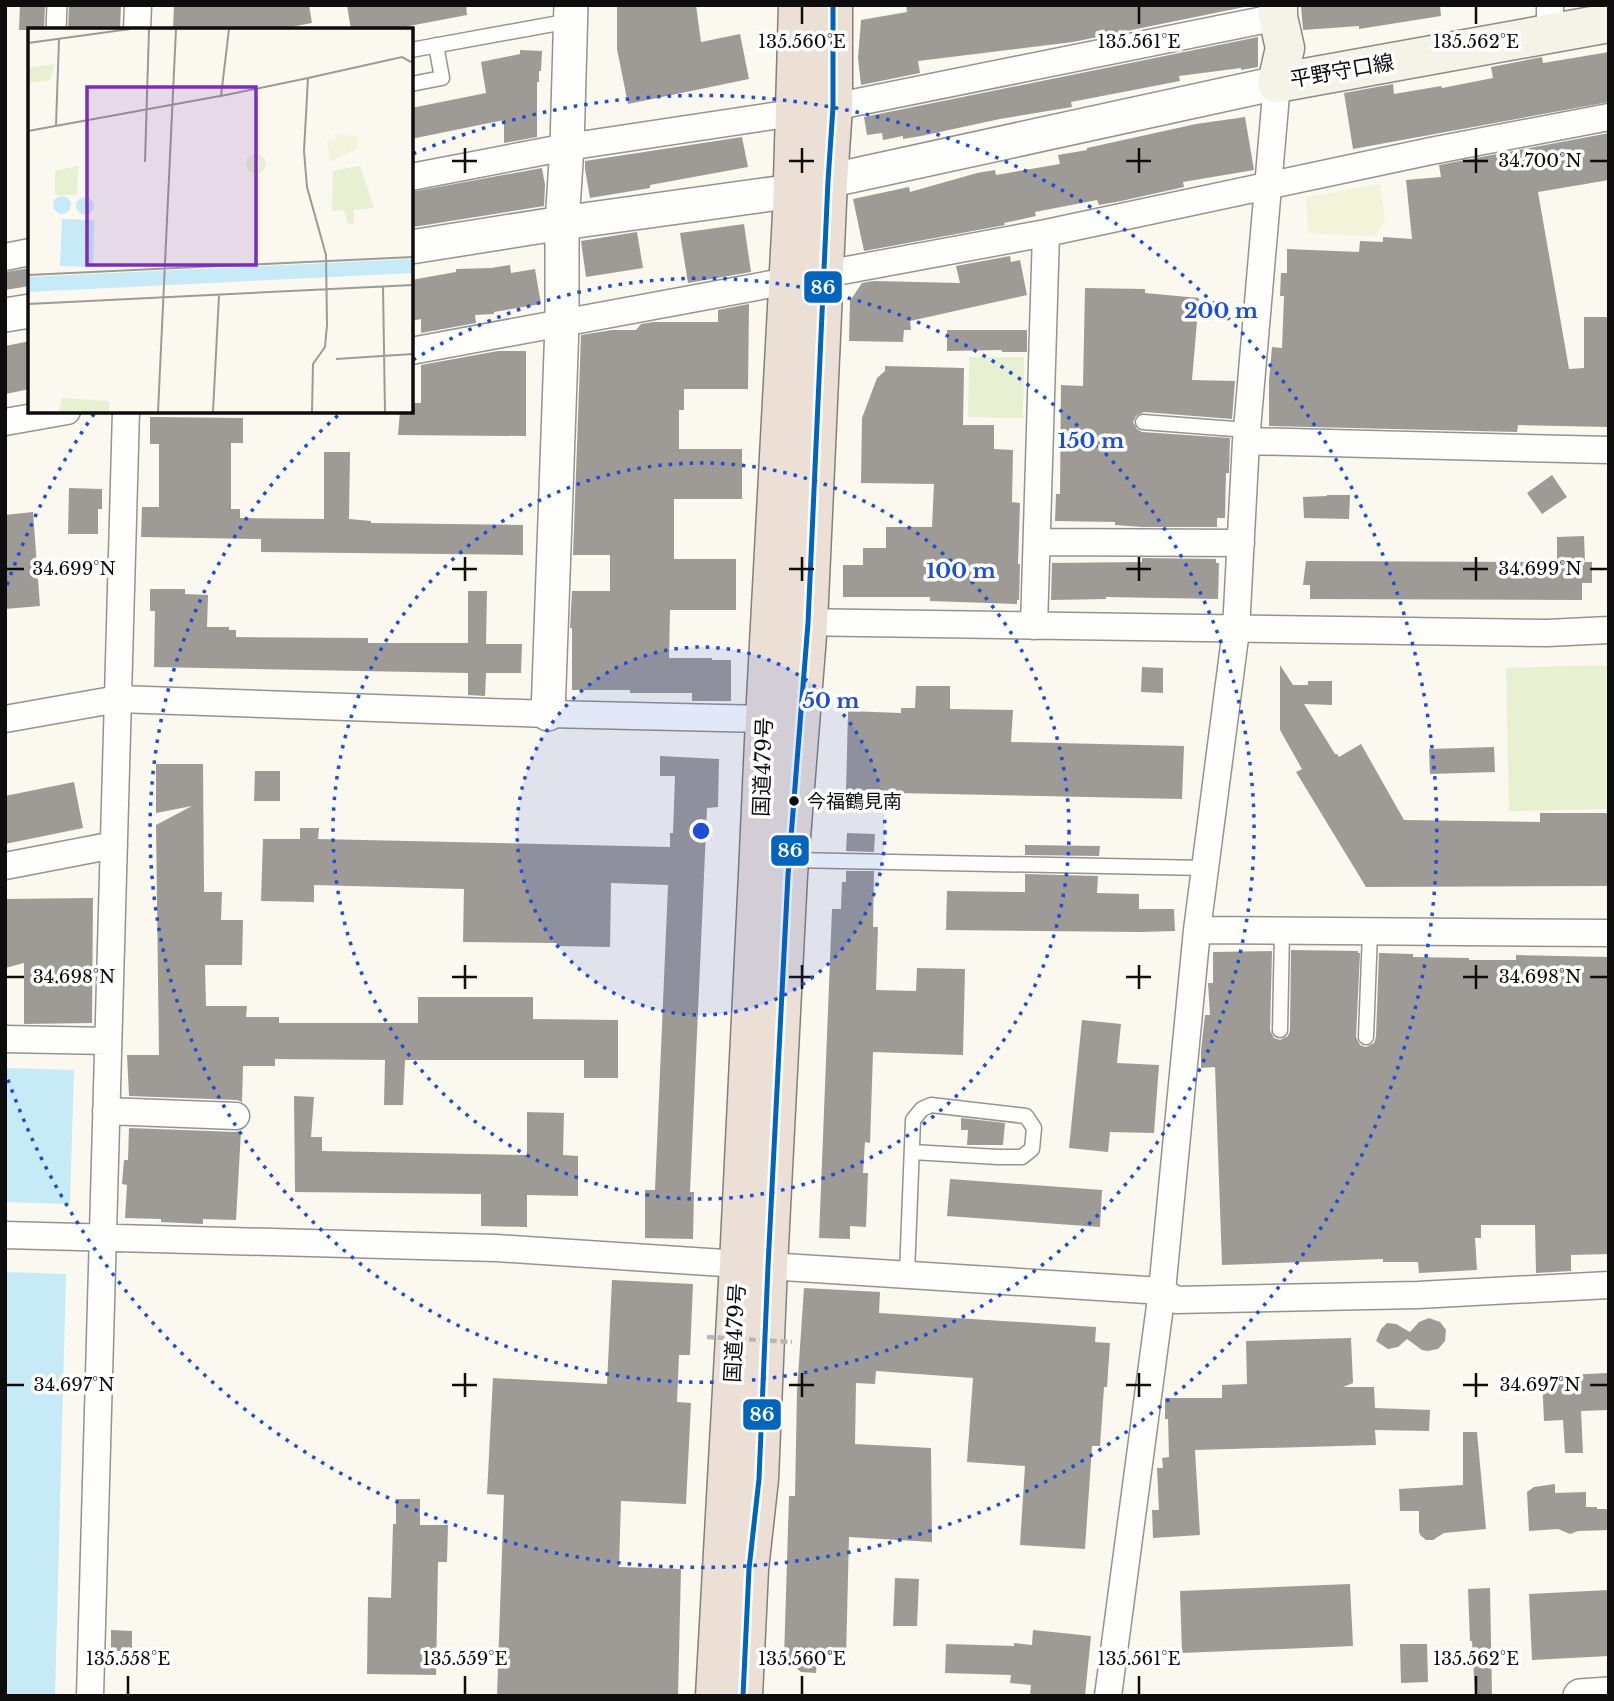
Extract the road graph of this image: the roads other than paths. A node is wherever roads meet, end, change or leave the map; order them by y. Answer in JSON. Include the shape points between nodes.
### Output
{"nodes":[{"id":1,"x":57,"y":5,"type":"edge"},
{"id":2,"x":138,"y":5,"type":"edge"},
{"id":3,"x":798,"y":5,"type":"edge"},
{"id":4,"x":833,"y":5,"type":"edge"},
{"id":5,"x":1278,"y":11,"type":"edge"},
{"id":6,"x":571,"y":13,"type":"edge"},
{"id":7,"x":1604,"y":18,"type":"edge"},
{"id":8,"x":1550,"y":20,"type":"edge"},
{"id":9,"x":56,"y":28,"type":"edge"},
{"id":10,"x":137,"y":28,"type":"edge"},
{"id":11,"x":436,"y":45,"type":"junction"},
{"id":12,"x":413,"y":50,"type":"edge"},
{"id":13,"x":1277,"y":83,"type":"junction"},
{"id":14,"x":413,"y":84,"type":"edge"},
{"id":15,"x":833,"y":107,"type":"junction"},
{"id":16,"x":796,"y":112,"type":"junction"},
{"id":17,"x":1609,"y":117,"type":"edge"},
{"id":18,"x":567,"y":147,"type":"junction"},
{"id":19,"x":413,"y":177,"type":"edge"},
{"id":20,"x":811,"y":186,"type":"junction"},
{"id":21,"x":1268,"y":186,"type":"junction"},
{"id":22,"x":562,"y":223,"type":"junction"},
{"id":23,"x":1046,"y":233,"type":"junction"},
{"id":24,"x":413,"y":247,"type":"edge"},
{"id":25,"x":28,"y":252,"type":"edge"},
{"id":26,"x":5,"y":257,"type":"edge"},
{"id":27,"x":806,"y":278,"type":"junction"},
{"id":28,"x":28,"y":311,"type":"edge"},
{"id":29,"x":5,"y":315,"type":"edge"},
{"id":30,"x":562,"y":324,"type":"junction"},
{"id":31,"x":413,"y":351,"type":"edge"},
{"id":32,"x":56,"y":413,"type":"edge"},
{"id":33,"x":126,"y":413,"type":"edge"},
{"id":34,"x":5,"y":422,"type":"edge"},
{"id":35,"x":1143,"y":422,"type":"dead end"},
{"id":36,"x":1247,"y":435,"type":"junction"},
{"id":37,"x":1609,"y":450,"type":"edge"},
{"id":38,"x":1037,"y":542,"type":"junction"},
{"id":39,"x":1241,"y":544,"type":"junction"},
{"id":40,"x":770,"y":622,"type":"junction"},
{"id":41,"x":808,"y":623,"type":"junction"},
{"id":42,"x":1034,"y":626,"type":"junction"},
{"id":43,"x":1236,"y":630,"type":"junction"},
{"id":44,"x":1609,"y":630,"type":"edge"},
{"id":45,"x":118,"y":699,"type":"junction"},
{"id":46,"x":548,"y":715,"type":"junction"},
{"id":47,"x":5,"y":719,"type":"edge"},
{"id":48,"x":765,"y":719,"type":"junction"},
{"id":49,"x":114,"y":845,"type":"junction"},
{"id":50,"x":789,"y":860,"type":"junction"},
{"id":51,"x":5,"y":866,"type":"edge"},
{"id":52,"x":1205,"y":868,"type":"junction"},
{"id":53,"x":1197,"y":930,"type":"junction"},
{"id":54,"x":1282,"y":931,"type":"junction"},
{"id":55,"x":1370,"y":932,"type":"junction"},
{"id":56,"x":1609,"y":933,"type":"edge"},
{"id":57,"x":1280,"y":1030,"type":"dead end"},
{"id":58,"x":1366,"y":1037,"type":"dead end"},
{"id":59,"x":5,"y":1039,"type":"edge"},
{"id":60,"x":108,"y":1041,"type":"junction"},
{"id":61,"x":106,"y":1111,"type":"junction"},
{"id":62,"x":236,"y":1116,"type":"dead end"},
{"id":63,"x":912,"y":1152,"type":"junction"},
{"id":64,"x":5,"y":1235,"type":"edge"},
{"id":65,"x":103,"y":1238,"type":"junction"},
{"id":66,"x":753,"y":1265,"type":"junction"},
{"id":67,"x":907,"y":1274,"type":"junction"},
{"id":68,"x":1609,"y":1285,"type":"edge"},
{"id":69,"x":1162,"y":1291,"type":"junction"},
{"id":70,"x":1609,"y":1694,"type":"edge"},
{"id":71,"x":90,"y":1696,"type":"edge"},
{"id":72,"x":715,"y":1696,"type":"edge"},
{"id":73,"x":743,"y":1696,"type":"edge"},
{"id":74,"x":1108,"y":1696,"type":"edge"},
{"id":75,"x":1580,"y":1696,"type":"edge"}],
"edges":[{"from":1,"to":9,"type":"street"},
{"from":2,"to":10,"type":"street"},
{"from":3,"to":16,"type":"highway","name":"国道479号"},
{"from":4,"to":15,"type":"highway","name":"国道479号"},
{"from":5,"to":13,"type":"main road","name":"平野守口線","via":[[1285,48]]},
{"from":5,"to":15,"type":"street"},
{"from":6,"to":11,"type":"lane"},
{"from":6,"to":18,"type":"street"},
{"from":7,"to":8,"type":"main road","name":"平野守口線"},
{"from":8,"to":13,"type":"main road","name":"平野守口線"},
{"from":11,"to":12,"type":"lane"},
{"from":11,"to":14,"type":"lane","via":[[442,78]]},
{"from":13,"to":20,"type":"street"},
{"from":13,"to":21,"type":"street"},
{"from":15,"to":16,"type":"street"},
{"from":15,"to":20,"type":"highway","name":"国道479号"},
{"from":16,"to":18,"type":"street"},
{"from":16,"to":20,"type":"highway","name":"国道479号"},
{"from":17,"to":21,"type":"street"},
{"from":18,"to":19,"type":"street"},
{"from":18,"to":22,"type":"street"},
{"from":20,"to":22,"type":"street"},
{"from":20,"to":27,"type":"highway","name":"国道479号"},
{"from":21,"to":23,"type":"street"},
{"from":21,"to":36,"type":"street"},
{"from":22,"to":24,"type":"street"},
{"from":22,"to":30,"type":"street"},
{"from":23,"to":27,"type":"street"},
{"from":23,"to":38,"type":"street"},
{"from":25,"to":26,"type":"street"},
{"from":27,"to":30,"type":"street"},
{"from":27,"to":40,"type":"highway","name":"国道479号"},
{"from":27,"to":41,"type":"highway","name":"国道479号"},
{"from":28,"to":29,"type":"street"},
{"from":30,"to":31,"type":"street"},
{"from":30,"to":46,"type":"street"},
{"from":32,"to":34,"type":"street"},
{"from":33,"to":45,"type":"street"},
{"from":35,"to":36,"type":"lane"},
{"from":36,"to":37,"type":"street"},
{"from":36,"to":39,"type":"street"},
{"from":38,"to":39,"type":"street"},
{"from":38,"to":42,"type":"street"},
{"from":39,"to":43,"type":"street"},
{"from":40,"to":41,"type":"street"},
{"from":40,"to":48,"type":"highway","name":"国道479号"},
{"from":41,"to":42,"type":"street"},
{"from":41,"to":50,"type":"highway","name":"国道479号"},
{"from":42,"to":43,"type":"street"},
{"from":43,"to":44,"type":"street"},
{"from":43,"to":52,"type":"street"},
{"from":45,"to":46,"type":"street"},
{"from":45,"to":47,"type":"street"},
{"from":45,"to":49,"type":"street"},
{"from":46,"to":48,"type":"street"},
{"from":48,"to":66,"type":"highway","name":"国道479号","via":[[758,875]]},
{"from":49,"to":51,"type":"street"},
{"from":49,"to":60,"type":"street"},
{"from":50,"to":52,"type":"lane"},
{"from":50,"to":66,"type":"highway","name":"国道479号"},
{"from":52,"to":53,"type":"street"},
{"from":53,"to":54,"type":"street"},
{"from":53,"to":69,"type":"street"},
{"from":54,"to":55,"type":"street"},
{"from":54,"to":57,"type":"lane"},
{"from":55,"to":56,"type":"street"},
{"from":55,"to":58,"type":"lane"},
{"from":59,"to":60,"type":"street"},
{"from":60,"to":61,"type":"street"},
{"from":61,"to":62,"type":"street"},
{"from":61,"to":65,"type":"street"},
{"from":63,"to":63,"type":"lane","via":[[914,1121],[931,1105],[1026,1116],[1034,1128],[1032,1149],[1022,1157]]},
{"from":63,"to":67,"type":"lane"},
{"from":64,"to":65,"type":"street"},
{"from":65,"to":66,"type":"street","via":[[496,1248]]},
{"from":65,"to":71,"type":"street"},
{"from":66,"to":67,"type":"street"},
{"from":66,"to":72,"type":"highway","name":"国道479号"},
{"from":66,"to":73,"type":"highway","name":"国道479号","via":[[759,1479]]},
{"from":67,"to":69,"type":"street"},
{"from":68,"to":69,"type":"street","via":[[1176,1300]]},
{"from":69,"to":74,"type":"street"},
{"from":70,"to":75,"type":"street"}]}
